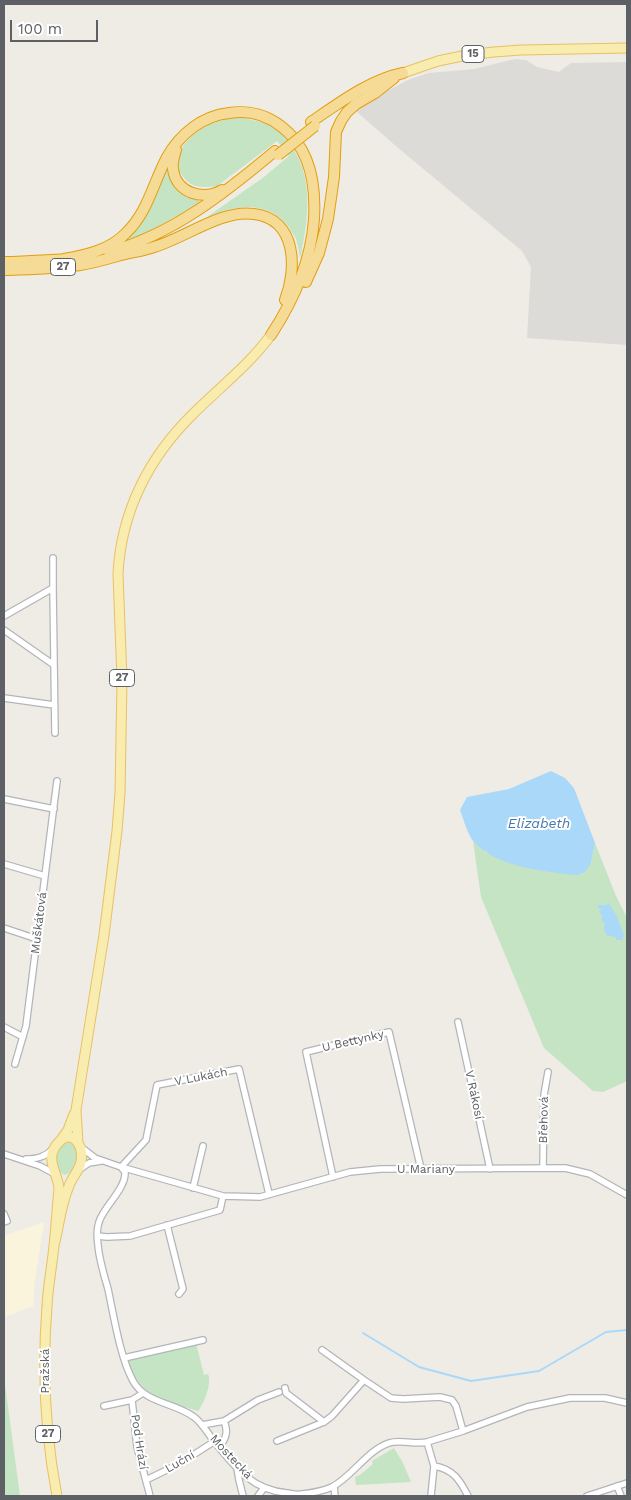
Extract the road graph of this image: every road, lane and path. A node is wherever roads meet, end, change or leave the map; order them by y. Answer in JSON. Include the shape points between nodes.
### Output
{"nodes":[{"id":1,"x":627,"y":48,"type":"edge"},
{"id":2,"x":399,"y":75,"type":"junction"},
{"id":3,"x":179,"y":142,"type":"junction"},
{"id":4,"x":277,"y":153,"type":"junction"},
{"id":5,"x":122,"y":255,"type":"junction"},
{"id":6,"x":64,"y":259,"type":"junction"},
{"id":7,"x":4,"y":262,"type":"edge"},
{"id":8,"x":4,"y":270,"type":"edge"},
{"id":9,"x":271,"y":335,"type":"junction"},
{"id":10,"x":53,"y":558,"type":"dead end"},
{"id":11,"x":53,"y":588,"type":"junction"},
{"id":12,"x":4,"y":616,"type":"edge"},
{"id":13,"x":4,"y":630,"type":"edge"},
{"id":14,"x":54,"y":665,"type":"junction"},
{"id":15,"x":4,"y":698,"type":"edge"},
{"id":16,"x":54,"y":705,"type":"junction"},
{"id":17,"x":55,"y":733,"type":"dead end"},
{"id":18,"x":57,"y":781,"type":"dead end"},
{"id":19,"x":4,"y":799,"type":"edge"},
{"id":20,"x":54,"y":809,"type":"junction"},
{"id":21,"x":4,"y":864,"type":"edge"},
{"id":22,"x":45,"y":876,"type":"junction"},
{"id":23,"x":4,"y":928,"type":"edge"},
{"id":24,"x":37,"y":939,"type":"junction"},
{"id":25,"x":458,"y":1022,"type":"dead end"},
{"id":26,"x":4,"y":1027,"type":"edge"},
{"id":27,"x":23,"y":1037,"type":"junction"},
{"id":28,"x":15,"y":1064,"type":"dead end"},
{"id":29,"x":548,"y":1072,"type":"dead end"},
{"id":30,"x":76,"y":1110,"type":"junction"},
{"id":31,"x":59,"y":1142,"type":"junction"},
{"id":32,"x":79,"y":1145,"type":"junction"},
{"id":33,"x":203,"y":1146,"type":"dead end"},
{"id":34,"x":4,"y":1154,"type":"edge"},
{"id":35,"x":24,"y":1160,"type":"junction"},
{"id":36,"x":103,"y":1161,"type":"junction"},
{"id":37,"x":121,"y":1167,"type":"junction"},
{"id":38,"x":490,"y":1168,"type":"junction"},
{"id":39,"x":543,"y":1168,"type":"junction"},
{"id":40,"x":421,"y":1169,"type":"junction"},
{"id":41,"x":76,"y":1173,"type":"junction"},
{"id":42,"x":56,"y":1175,"type":"junction"},
{"id":43,"x":333,"y":1177,"type":"junction"},
{"id":44,"x":194,"y":1188,"type":"junction"},
{"id":45,"x":269,"y":1194,"type":"junction"},
{"id":46,"x":627,"y":1195,"type":"edge"},
{"id":47,"x":223,"y":1196,"type":"junction"},
{"id":48,"x":4,"y":1214,"type":"edge"},
{"id":49,"x":5,"y":1222,"type":"edge"},
{"id":50,"x":167,"y":1225,"type":"junction"},
{"id":51,"x":98,"y":1236,"type":"junction"},
{"id":52,"x":54,"y":1246,"type":"junction"},
{"id":53,"x":179,"y":1294,"type":"dead end"},
{"id":54,"x":203,"y":1340,"type":"dead end"},
{"id":55,"x":322,"y":1350,"type":"dead end"},
{"id":56,"x":124,"y":1358,"type":"junction"},
{"id":57,"x":364,"y":1380,"type":"junction"},
{"id":58,"x":285,"y":1388,"type":"dead end"},
{"id":59,"x":279,"y":1392,"type":"dead end"},
{"id":60,"x":143,"y":1393,"type":"junction"},
{"id":61,"x":132,"y":1400,"type":"junction"},
{"id":62,"x":627,"y":1403,"type":"edge"},
{"id":63,"x":104,"y":1406,"type":"dead end"},
{"id":64,"x":224,"y":1421,"type":"junction"},
{"id":65,"x":324,"y":1422,"type":"junction"},
{"id":66,"x":202,"y":1425,"type":"junction"},
{"id":67,"x":463,"y":1431,"type":"junction"},
{"id":68,"x":215,"y":1441,"type":"junction"},
{"id":69,"x":277,"y":1441,"type":"dead end"},
{"id":70,"x":427,"y":1442,"type":"junction"},
{"id":71,"x":219,"y":1447,"type":"junction"},
{"id":72,"x":434,"y":1466,"type":"junction"},
{"id":73,"x":237,"y":1468,"type":"junction"},
{"id":74,"x":146,"y":1480,"type":"junction"},
{"id":75,"x":627,"y":1483,"type":"edge"},
{"id":76,"x":334,"y":1486,"type":"junction"},
{"id":77,"x":617,"y":1486,"type":"junction"},
{"id":78,"x":264,"y":1488,"type":"junction"},
{"id":79,"x":283,"y":1494,"type":"edge"},
{"id":80,"x":57,"y":1496,"type":"edge"},
{"id":81,"x":150,"y":1496,"type":"edge"},
{"id":82,"x":244,"y":1496,"type":"edge"},
{"id":83,"x":258,"y":1496,"type":"edge"},
{"id":84,"x":335,"y":1496,"type":"edge"},
{"id":85,"x":431,"y":1496,"type":"edge"},
{"id":86,"x":468,"y":1496,"type":"edge"},
{"id":87,"x":587,"y":1496,"type":"edge"},
{"id":88,"x":621,"y":1496,"type":"edge"}],
"edges":[{"from":1,"to":2,"type":"main road","number":"15","via":[[521,50],[467,55]]},
{"from":2,"to":4,"type":"highway","bridge":true,"via":[[313,124]]},
{"from":2,"to":9,"type":"highway","via":[[347,112],[336,132],[334,177],[324,236],[302,290],[290,312]]},
{"from":3,"to":4,"type":"highway","via":[[173,163],[175,176],[178,183],[192,194],[219,191],[259,160]]},
{"from":3,"to":6,"type":"highway","via":[[166,159],[150,199],[126,234],[103,248]]},
{"from":3,"to":9,"type":"highway","via":[[202,121],[224,113],[246,112],[264,116],[280,125],[295,139],[305,156],[314,194],[310,246],[295,293]]},
{"from":4,"to":5,"type":"highway","via":[[226,198],[170,233]]},
{"from":4,"to":6,"type":"highway","via":[[223,194],[175,224],[117,250],[89,258]]},
{"from":5,"to":8,"type":"highway","number":"27","via":[[81,265]]},
{"from":5,"to":9,"type":"highway","via":[[155,247],[234,215],[255,214],[273,220],[286,236],[293,271],[289,291]]},
{"from":6,"to":7,"type":"highway","number":"27"},
{"from":9,"to":30,"type":"main road","number":"27","via":[[250,360],[182,424],[161,450],[139,488],[123,538],[118,574],[122,736],[117,831]]},
{"from":10,"to":11,"type":"street"},
{"from":11,"to":12,"type":"street"},
{"from":11,"to":14,"type":"street"},
{"from":13,"to":14,"type":"street"},
{"from":14,"to":16,"type":"street"},
{"from":15,"to":16,"type":"street"},
{"from":16,"to":17,"type":"street"},
{"from":18,"to":20,"type":"street","name":"Muškátová"},
{"from":19,"to":20,"type":"street"},
{"from":20,"to":22,"type":"street","name":"Muškátová"},
{"from":21,"to":22,"type":"street"},
{"from":22,"to":24,"type":"street","name":"Muškátová"},
{"from":23,"to":24,"type":"street"},
{"from":24,"to":27,"type":"street","name":"Muškátová"},
{"from":25,"to":38,"type":"street","name":"V Rákosí"},
{"from":26,"to":27,"type":"street"},
{"from":27,"to":28,"type":"street","name":"Muškátová"},
{"from":29,"to":39,"type":"street","name":"Břehová","via":[[544,1095]]},
{"from":30,"to":31,"type":"main road","name":"Pražská","number":"27"},
{"from":30,"to":32,"type":"main road","name":"Pražská","number":"27"},
{"from":31,"to":32,"type":"main road","via":[[70,1137]]},
{"from":31,"to":35,"type":"street","via":[[47,1155]]},
{"from":31,"to":42,"type":"main road","name":"Pražská","number":"27","via":[[52,1161]]},
{"from":32,"to":36,"type":"street"},
{"from":32,"to":41,"type":"main road","name":"Pražská","number":"27","via":[[81,1159]]},
{"from":33,"to":44,"type":"street"},
{"from":34,"to":35,"type":"street"},
{"from":35,"to":42,"type":"street"},
{"from":36,"to":37,"type":"street"},
{"from":36,"to":41,"type":"street","via":[[89,1163]]},
{"from":37,"to":44,"type":"street","name":"U Mariany"},
{"from":37,"to":45,"type":"street","name":"V Lukách","via":[[146,1140],[157,1085],[239,1069]]},
{"from":37,"to":51,"type":"street","via":[[125,1172],[124,1182],[99,1222]]},
{"from":38,"to":39,"type":"street","name":"U Mariany"},
{"from":38,"to":40,"type":"street","name":"U Mariany"},
{"from":39,"to":46,"type":"street","name":"U Mariany","via":[[565,1168],[590,1174]]},
{"from":40,"to":43,"type":"street","name":"U Mariany","via":[[380,1169]]},
{"from":40,"to":43,"type":"street","name":"U Bettynky","via":[[390,1032],[306,1052]]},
{"from":41,"to":42,"type":"main road","via":[[66,1180]]},
{"from":41,"to":52,"type":"main road","name":"Pražská","number":"27","via":[[66,1194]]},
{"from":42,"to":52,"type":"main road","name":"Pražská","number":"27","via":[[59,1189]]},
{"from":43,"to":45,"type":"street","name":"U Mariany"},
{"from":44,"to":47,"type":"street","name":"U Mariany"},
{"from":45,"to":47,"type":"street","name":"U Mariany","via":[[260,1197]]},
{"from":47,"to":50,"type":"street","via":[[220,1210]]},
{"from":48,"to":49,"type":"street"},
{"from":50,"to":51,"type":"street","via":[[130,1236]]},
{"from":50,"to":53,"type":"street","via":[[183,1289]]},
{"from":51,"to":56,"type":"street"},
{"from":52,"to":80,"type":"main road","name":"Pražská","number":"27","via":[[47,1304],[44,1389]]},
{"from":54,"to":56,"type":"street"},
{"from":55,"to":57,"type":"street"},
{"from":56,"to":60,"type":"street","via":[[134,1382]]},
{"from":57,"to":65,"type":"street"},
{"from":57,"to":67,"type":"street","via":[[391,1398],[440,1397],[452,1400]]},
{"from":58,"to":65,"type":"street","via":[[286,1393]]},
{"from":59,"to":64,"type":"street","via":[[258,1400]]},
{"from":60,"to":61,"type":"street","name":"Pod Hrází"},
{"from":60,"to":66,"type":"street","name":"Mostecká","via":[[186,1412]]},
{"from":61,"to":63,"type":"street"},
{"from":61,"to":74,"type":"street","name":"Pod Hrází","via":[[137,1447]]},
{"from":62,"to":67,"type":"street","name":"Mostecká","via":[[605,1398],[570,1398],[526,1407]]},
{"from":64,"to":66,"type":"street"},
{"from":64,"to":71,"type":"street","via":[[227,1432]]},
{"from":65,"to":69,"type":"street"},
{"from":66,"to":68,"type":"street","name":"Mostecká"},
{"from":67,"to":70,"type":"street","name":"Mostecká"},
{"from":68,"to":71,"type":"street","name":"Mostecká"},
{"from":68,"to":74,"type":"street","name":"Luční"},
{"from":70,"to":72,"type":"street"},
{"from":70,"to":76,"type":"street","name":"Mostecká","via":[[396,1442],[382,1446]]},
{"from":71,"to":73,"type":"street","name":"Mostecká"},
{"from":72,"to":85,"type":"street"},
{"from":72,"to":86,"type":"street","via":[[457,1476]]},
{"from":73,"to":78,"type":"street","name":"Mostecká"},
{"from":73,"to":82,"type":"street"},
{"from":74,"to":81,"type":"street","name":"Pod Hrází"},
{"from":75,"to":77,"type":"street"},
{"from":76,"to":79,"type":"street","name":"Mostecká","via":[[300,1494]]},
{"from":76,"to":84,"type":"street"},
{"from":77,"to":87,"type":"street"},
{"from":77,"to":88,"type":"street"},
{"from":78,"to":79,"type":"street","name":"Mostecká"},
{"from":78,"to":83,"type":"street"}]}
